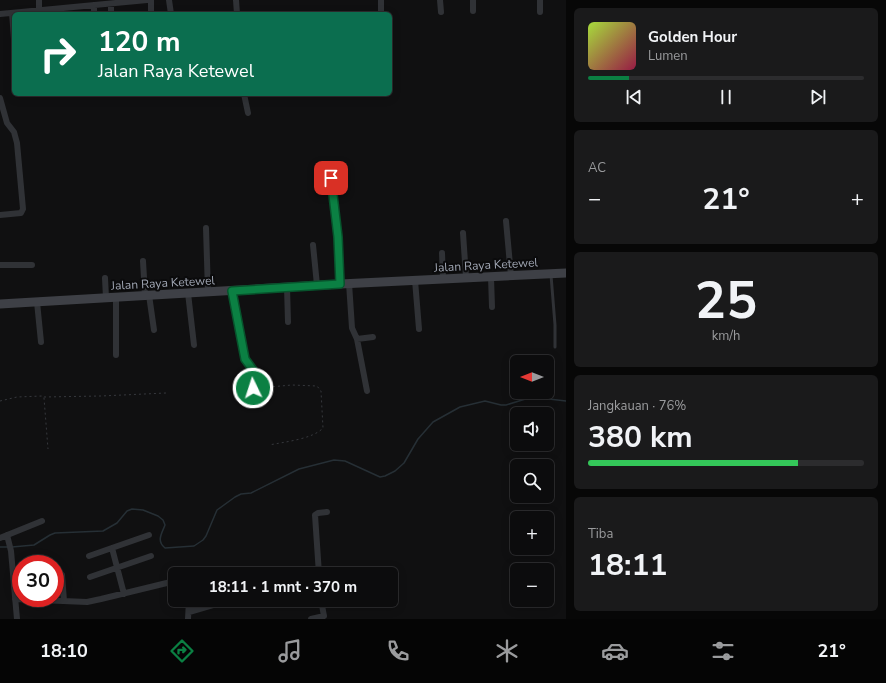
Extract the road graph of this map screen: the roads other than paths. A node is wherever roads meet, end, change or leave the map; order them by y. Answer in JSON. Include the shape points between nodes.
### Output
{"nodes":[{"id":1,"x":39,"y":0,"type":"edge"},
{"id":2,"x":147,"y":0,"type":"edge"},
{"id":3,"x":151,"y":0,"type":"edge"},
{"id":4,"x":169,"y":0,"type":"edge"},
{"id":5,"x":236,"y":0,"type":"edge"},
{"id":6,"x":381,"y":0,"type":"edge"},
{"id":7,"x":440,"y":0,"type":"edge"},
{"id":8,"x":473,"y":0,"type":"edge"},
{"id":9,"x":540,"y":0,"type":"edge"},
{"id":10,"x":112,"y":2,"type":"edge"},
{"id":11,"x":94,"y":5,"type":"junction"},
{"id":12,"x":70,"y":7,"type":"junction"},
{"id":13,"x":42,"y":11,"type":"edge"},
{"id":14,"x":473,"y":11,"type":"dead end"},
{"id":15,"x":28,"y":12,"type":"edge"},
{"id":16,"x":70,"y":12,"type":"edge"},
{"id":17,"x":94,"y":12,"type":"edge"},
{"id":18,"x":111,"y":12,"type":"edge"},
{"id":19,"x":151,"y":12,"type":"edge"},
{"id":20,"x":171,"y":12,"type":"edge"},
{"id":21,"x":236,"y":12,"type":"edge"},
{"id":22,"x":381,"y":12,"type":"edge"},
{"id":23,"x":442,"y":12,"type":"dead end"},
{"id":24,"x":540,"y":12,"type":"dead end"},
{"id":25,"x":12,"y":13,"type":"edge"},
{"id":26,"x":0,"y":14,"type":"edge"},
{"id":27,"x":244,"y":96,"type":"edge"},
{"id":28,"x":0,"y":98,"type":"edge"},
{"id":29,"x":248,"y":113,"type":"dead end"},
{"id":30,"x":331,"y":178,"type":"dead end"},
{"id":31,"x":0,"y":215,"type":"edge"},
{"id":32,"x":506,"y":221,"type":"dead end"},
{"id":33,"x":206,"y":228,"type":"dead end"},
{"id":34,"x":463,"y":233,"type":"dead end"},
{"id":35,"x":313,"y":245,"type":"dead end"},
{"id":36,"x":442,"y":253,"type":"dead end"},
{"id":37,"x":143,"y":261,"type":"dead end"},
{"id":38,"x":0,"y":265,"type":"edge"},
{"id":39,"x":32,"y":265,"type":"dead end"},
{"id":40,"x":566,"y":273,"type":"edge"},
{"id":41,"x":551,"y":274,"type":"junction"},
{"id":42,"x":511,"y":276,"type":"junction"},
{"id":43,"x":466,"y":277,"type":"junction"},
{"id":44,"x":491,"y":277,"type":"junction"},
{"id":45,"x":105,"y":278,"type":"dead end"},
{"id":46,"x":443,"y":278,"type":"junction"},
{"id":47,"x":414,"y":280,"type":"junction"},
{"id":48,"x":345,"y":283,"type":"junction"},
{"id":49,"x":317,"y":285,"type":"junction"},
{"id":50,"x":287,"y":287,"type":"junction"},
{"id":51,"x":232,"y":291,"type":"junction"},
{"id":52,"x":208,"y":292,"type":"junction"},
{"id":53,"x":188,"y":293,"type":"junction"},
{"id":54,"x":147,"y":295,"type":"junction"},
{"id":55,"x":116,"y":297,"type":"junction"},
{"id":56,"x":106,"y":298,"type":"junction"},
{"id":57,"x":37,"y":302,"type":"junction"},
{"id":58,"x":0,"y":304,"type":"edge"},
{"id":59,"x":492,"y":307,"type":"dead end"},
{"id":60,"x":288,"y":322,"type":"dead end"},
{"id":61,"x":419,"y":329,"type":"dead end"},
{"id":62,"x":154,"y":330,"type":"dead end"},
{"id":63,"x":373,"y":337,"type":"dead end"},
{"id":64,"x":357,"y":339,"type":"junction"},
{"id":65,"x":41,"y":342,"type":"dead end"},
{"id":66,"x":194,"y":345,"type":"dead end"},
{"id":67,"x":556,"y":347,"type":"dead end"},
{"id":68,"x":116,"y":355,"type":"dead end"},
{"id":69,"x":253,"y":388,"type":"road end"},
{"id":70,"x":367,"y":391,"type":"dead end"},
{"id":71,"x":327,"y":512,"type":"dead end"},
{"id":72,"x":42,"y":521,"type":"dead end"},
{"id":73,"x":7,"y":535,"type":"junction"},
{"id":74,"x":149,"y":536,"type":"dead end"},
{"id":75,"x":0,"y":538,"type":"edge"},
{"id":76,"x":112,"y":548,"type":"junction"},
{"id":77,"x":89,"y":556,"type":"dead end"},
{"id":78,"x":151,"y":556,"type":"dead end"},
{"id":79,"x":12,"y":564,"type":"edge"},
{"id":80,"x":318,"y":567,"type":"edge"},
{"id":81,"x":117,"y":568,"type":"junction"},
{"id":82,"x":90,"y":577,"type":"dead end"},
{"id":83,"x":168,"y":583,"type":"edge"},
{"id":84,"x":124,"y":594,"type":"junction"},
{"id":85,"x":64,"y":601,"type":"edge"},
{"id":86,"x":16,"y":607,"type":"edge"},
{"id":87,"x":208,"y":607,"type":"edge"},
{"id":88,"x":322,"y":607,"type":"edge"},
{"id":89,"x":188,"y":616,"type":"edge"},
{"id":90,"x":17,"y":619,"type":"edge"},
{"id":91,"x":311,"y":619,"type":"edge"}],
"edges":[{"from":1,"to":13,"type":"street"},
{"from":2,"to":10,"type":"street"},
{"from":3,"to":19,"type":"street"},
{"from":4,"to":20,"type":"street"},
{"from":5,"to":21,"type":"street"},
{"from":6,"to":22,"type":"street"},
{"from":7,"to":23,"type":"street"},
{"from":8,"to":14,"type":"street"},
{"from":9,"to":24,"type":"street"},
{"from":10,"to":11,"type":"street"},
{"from":10,"to":18,"type":"street"},
{"from":11,"to":12,"type":"street"},
{"from":11,"to":17,"type":"street"},
{"from":12,"to":13,"type":"street"},
{"from":12,"to":16,"type":"street"},
{"from":13,"to":15,"type":"street"},
{"from":25,"to":26,"type":"street"},
{"from":27,"to":29,"type":"street"},
{"from":28,"to":31,"type":"street","via":[[17,143],[23,210],[21,213]]},
{"from":30,"to":48,"type":"street"},
{"from":32,"to":42,"type":"street"},
{"from":33,"to":52,"type":"street"},
{"from":34,"to":43,"type":"street"},
{"from":35,"to":49,"type":"street"},
{"from":36,"to":46,"type":"street"},
{"from":37,"to":54,"type":"street"},
{"from":38,"to":39,"type":"street"},
{"from":40,"to":41,"type":"main road","name":"Jalan Raya Ketewel"},
{"from":41,"to":42,"type":"main road","name":"Jalan Raya Ketewel"},
{"from":41,"to":67,"type":"lane"},
{"from":42,"to":44,"type":"main road","name":"Jalan Raya Ketewel"},
{"from":43,"to":44,"type":"main road","name":"Jalan Raya Ketewel"},
{"from":43,"to":46,"type":"main road","name":"Jalan Raya Ketewel"},
{"from":44,"to":59,"type":"street"},
{"from":45,"to":56,"type":"street"},
{"from":46,"to":47,"type":"main road","name":"Jalan Raya Ketewel"},
{"from":47,"to":48,"type":"main road","name":"Jalan Raya Ketewel"},
{"from":47,"to":61,"type":"street"},
{"from":48,"to":49,"type":"main road","name":"Jalan Raya Ketewel"},
{"from":48,"to":64,"type":"street","via":[[352,328]]},
{"from":49,"to":50,"type":"main road","name":"Jalan Raya Ketewel"},
{"from":50,"to":51,"type":"main road","name":"Jalan Raya Ketewel"},
{"from":50,"to":60,"type":"street"},
{"from":51,"to":52,"type":"main road","name":"Jalan Raya Ketewel"},
{"from":51,"to":69,"type":"street","via":[[245,359],[253,370]]},
{"from":52,"to":53,"type":"main road","name":"Jalan Raya Ketewel"},
{"from":53,"to":54,"type":"main road","name":"Jalan Raya Ketewel"},
{"from":53,"to":66,"type":"street"},
{"from":54,"to":55,"type":"main road","name":"Jalan Raya Ketewel"},
{"from":54,"to":62,"type":"street"},
{"from":55,"to":56,"type":"main road","name":"Jalan Raya Ketewel"},
{"from":55,"to":68,"type":"street"},
{"from":56,"to":57,"type":"main road","name":"Jalan Raya Ketewel"},
{"from":57,"to":58,"type":"main road","name":"Jalan Raya Ketewel"},
{"from":57,"to":65,"type":"street"},
{"from":63,"to":64,"type":"street"},
{"from":64,"to":70,"type":"street"},
{"from":71,"to":80,"type":"street","via":[[314,515]]},
{"from":72,"to":73,"type":"street"},
{"from":73,"to":75,"type":"street"},
{"from":73,"to":79,"type":"street"},
{"from":74,"to":76,"type":"street"},
{"from":76,"to":77,"type":"street"},
{"from":76,"to":81,"type":"street"},
{"from":78,"to":81,"type":"street"},
{"from":81,"to":82,"type":"street"},
{"from":81,"to":84,"type":"street"},
{"from":83,"to":84,"type":"street"},
{"from":84,"to":85,"type":"street","via":[[87,602]]},
{"from":86,"to":90,"type":"street"},
{"from":87,"to":89,"type":"street"},
{"from":88,"to":91,"type":"street","via":[[324,616]]}]}
